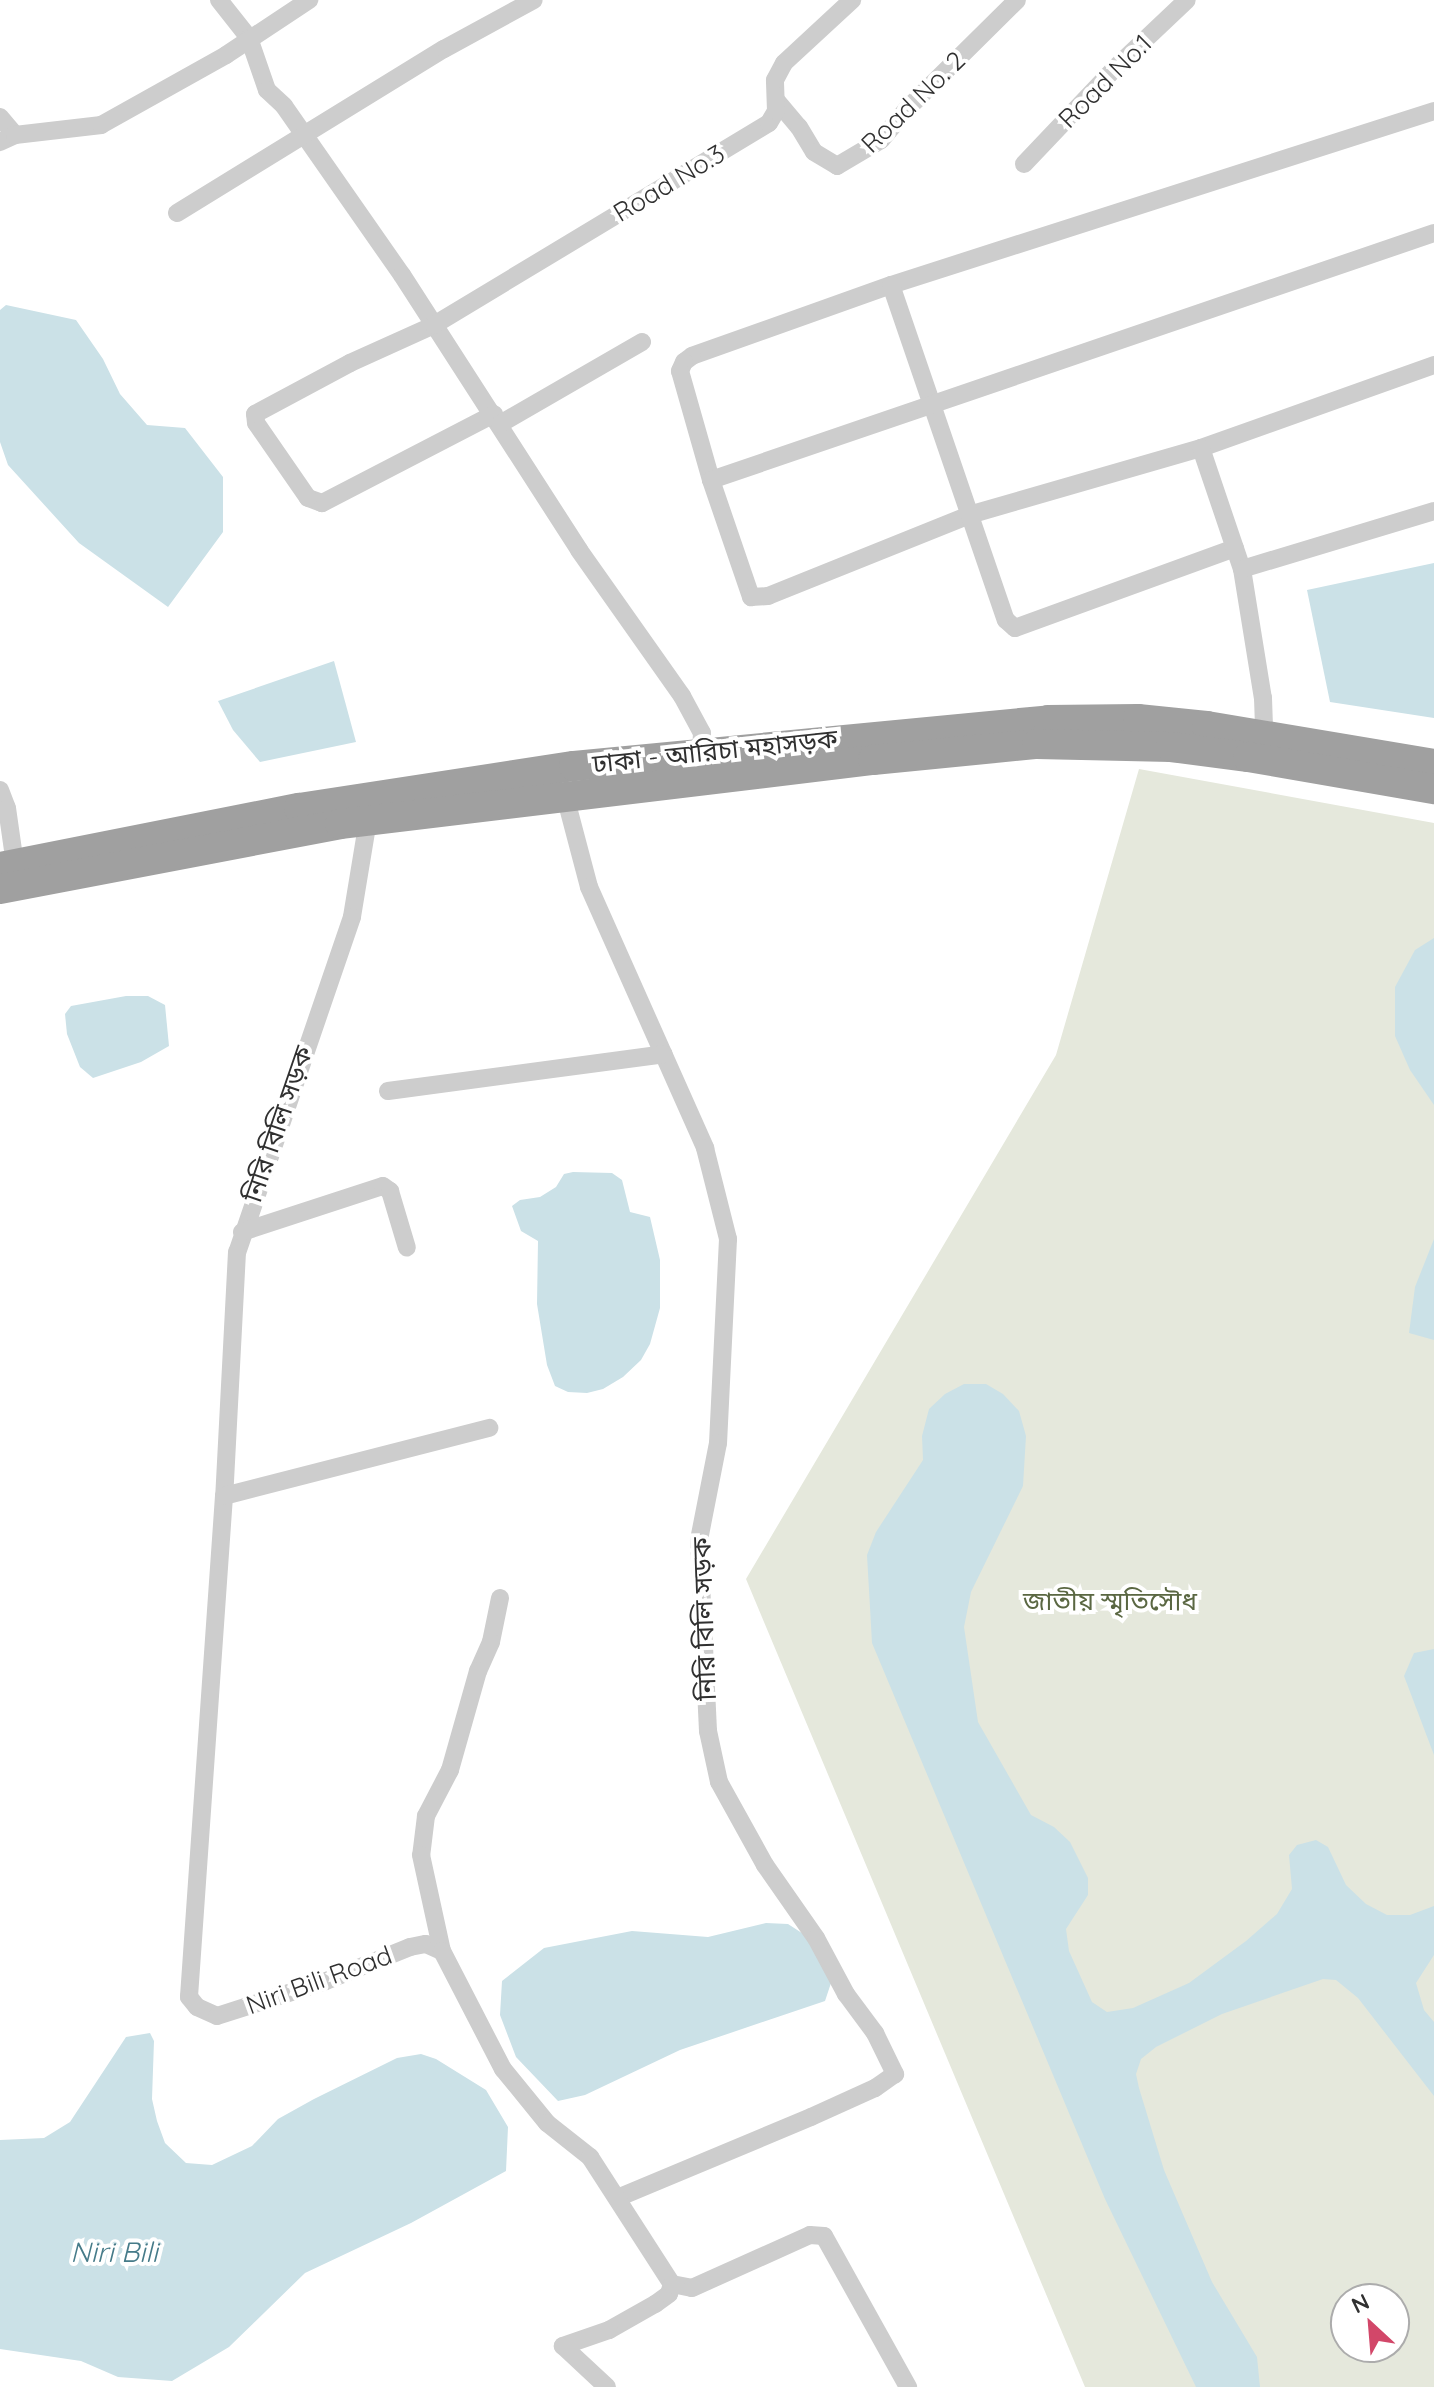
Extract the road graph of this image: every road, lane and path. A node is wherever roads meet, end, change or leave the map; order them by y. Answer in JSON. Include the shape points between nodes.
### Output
{"nodes":[{"id":1,"x":219,"y":0,"type":"edge"},
{"id":2,"x":309,"y":0,"type":"edge"},
{"id":3,"x":534,"y":0,"type":"edge"},
{"id":4,"x":852,"y":0,"type":"edge"},
{"id":5,"x":1017,"y":0,"type":"edge"},
{"id":6,"x":1187,"y":0,"type":"edge"},
{"id":7,"x":249,"y":38,"type":"junction"},
{"id":8,"x":776,"y":100,"type":"junction"},
{"id":9,"x":1434,"y":111,"type":"edge"},
{"id":10,"x":0,"y":117,"type":"edge"},
{"id":11,"x":304,"y":135,"type":"junction"},
{"id":12,"x":7,"y":139,"type":"edge"},
{"id":13,"x":1024,"y":164,"type":"dead end"},
{"id":14,"x":177,"y":213,"type":"dead end"},
{"id":15,"x":1434,"y":233,"type":"edge"},
{"id":16,"x":891,"y":285,"type":"junction"},
{"id":17,"x":434,"y":325,"type":"junction"},
{"id":18,"x":642,"y":342,"type":"dead end"},
{"id":19,"x":1434,"y":365,"type":"edge"},
{"id":20,"x":931,"y":405,"type":"junction"},
{"id":21,"x":497,"y":419,"type":"junction"},
{"id":22,"x":1201,"y":448,"type":"junction"},
{"id":23,"x":711,"y":480,"type":"junction"},
{"id":24,"x":1434,"y":511,"type":"edge"},
{"id":25,"x":969,"y":515,"type":"junction"},
{"id":26,"x":1235,"y":548,"type":"junction"},
{"id":27,"x":1242,"y":569,"type":"junction"},
{"id":28,"x":1264,"y":734,"type":"junction"},
{"id":29,"x":701,"y":752,"type":"junction"},
{"id":30,"x":1434,"y":764,"type":"edge"},
{"id":31,"x":1434,"y":789,"type":"edge"},
{"id":32,"x":0,"y":790,"type":"edge"},
{"id":33,"x":565,"y":796,"type":"junction"},
{"id":34,"x":368,"y":820,"type":"junction"},
{"id":35,"x":5,"y":873,"type":"edge"},
{"id":36,"x":664,"y":1054,"type":"junction"},
{"id":37,"x":388,"y":1091,"type":"dead end"},
{"id":38,"x":242,"y":1232,"type":"junction"},
{"id":39,"x":407,"y":1248,"type":"dead end"},
{"id":40,"x":489,"y":1428,"type":"dead end"},
{"id":41,"x":224,"y":1496,"type":"junction"},
{"id":42,"x":500,"y":1598,"type":"dead end"},
{"id":43,"x":442,"y":1951,"type":"junction"},
{"id":44,"x":197,"y":2007,"type":"joint"},
{"id":45,"x":617,"y":2198,"type":"junction"},
{"id":46,"x":672,"y":2284,"type":"junction"},
{"id":47,"x":607,"y":2387,"type":"edge"},
{"id":48,"x":908,"y":2387,"type":"edge"}],
"edges":[{"from":1,"to":7,"type":"street"},
{"from":2,"to":7,"type":"street"},
{"from":3,"to":11,"type":"street"},
{"from":4,"to":8,"type":"street","name":"Road No.3","via":[[784,63],[775,80]]},
{"from":5,"to":8,"type":"street","name":"Road No. 2","via":[[881,140],[837,166],[814,152]]},
{"from":6,"to":13,"type":"street","name":"Road No.1"},
{"from":7,"to":11,"type":"street","via":[[267,90]]},
{"from":7,"to":12,"type":"street","via":[[155,98],[101,125]]},
{"from":8,"to":17,"type":"street","name":"Road No.3","via":[[769,123]]},
{"from":9,"to":16,"type":"street"},
{"from":10,"to":12,"type":"street"},
{"from":11,"to":14,"type":"street"},
{"from":11,"to":17,"type":"street"},
{"from":15,"to":20,"type":"street"},
{"from":16,"to":20,"type":"street"},
{"from":16,"to":23,"type":"street","via":[[684,362],[680,371]]},
{"from":17,"to":21,"type":"street"},
{"from":17,"to":21,"type":"street","name":"Road No.3","via":[[264,406],[255,414],[256,423],[308,498],[322,503]]},
{"from":18,"to":21,"type":"street"},
{"from":19,"to":22,"type":"street"},
{"from":20,"to":23,"type":"street"},
{"from":20,"to":25,"type":"street"},
{"from":21,"to":29,"type":"street","via":[[579,550],[682,696],[702,733]]},
{"from":22,"to":25,"type":"street"},
{"from":22,"to":26,"type":"street"},
{"from":23,"to":25,"type":"street","via":[[751,597],[768,596]]},
{"from":24,"to":27,"type":"street"},
{"from":25,"to":26,"type":"street","via":[[1006,620],[1015,628]]},
{"from":26,"to":27,"type":"street"},
{"from":27,"to":28,"type":"street"},
{"from":28,"to":29,"type":"highway","name":"ঢাকা - আরিচা মহাসড়ক","via":[[1138,719],[1048,720]]},
{"from":28,"to":30,"type":"highway","name":"ঢাকা - আরিচা মহাসড়ক"},
{"from":29,"to":35,"type":"highway","name":"ঢাকা - আরিচা মহাসড়ক","via":[[299,808]]},
{"from":31,"to":33,"type":"highway","via":[[1248,757],[1087,743],[873,760]]},
{"from":32,"to":35,"type":"street","via":[[7,808]]},
{"from":33,"to":34,"type":"highway"},
{"from":33,"to":36,"type":"street","via":[[589,887]]},
{"from":34,"to":35,"type":"highway","via":[[191,850]]},
{"from":34,"to":38,"type":"street","name":"নিরি বিলি সড়ক","via":[[352,917]]},
{"from":36,"to":37,"type":"street"},
{"from":36,"to":45,"type":"street","name":"নিরি বিলি সড়ক","via":[[705,1148],[728,1239],[718,1443],[699,1540],[708,1731],[719,1782],[765,1865],[875,2033],[895,2074],[811,2117]]},
{"from":38,"to":39,"type":"street","via":[[383,1186],[390,1191]]},
{"from":38,"to":41,"type":"street","name":"নিরি বিলি সড়ক","via":[[233,1278]]},
{"from":40,"to":41,"type":"street"},
{"from":41,"to":44,"type":"street","name":"নিরি বিলি সড়ক","via":[[189,1985],[189,1997]]},
{"from":42,"to":43,"type":"street","via":[[450,1770],[426,1816],[421,1855]]},
{"from":43,"to":44,"type":"street","name":"Niri Bili Road","via":[[426,1944],[410,1947],[217,2016]]},
{"from":43,"to":45,"type":"street","via":[[503,2069],[547,2123],[590,2157]]},
{"from":45,"to":46,"type":"street"},
{"from":46,"to":47,"type":"street","via":[[669,2294],[655,2304],[609,2330],[563,2346]]},
{"from":46,"to":48,"type":"street","via":[[692,2288],[810,2235],[824,2236]]}]}
